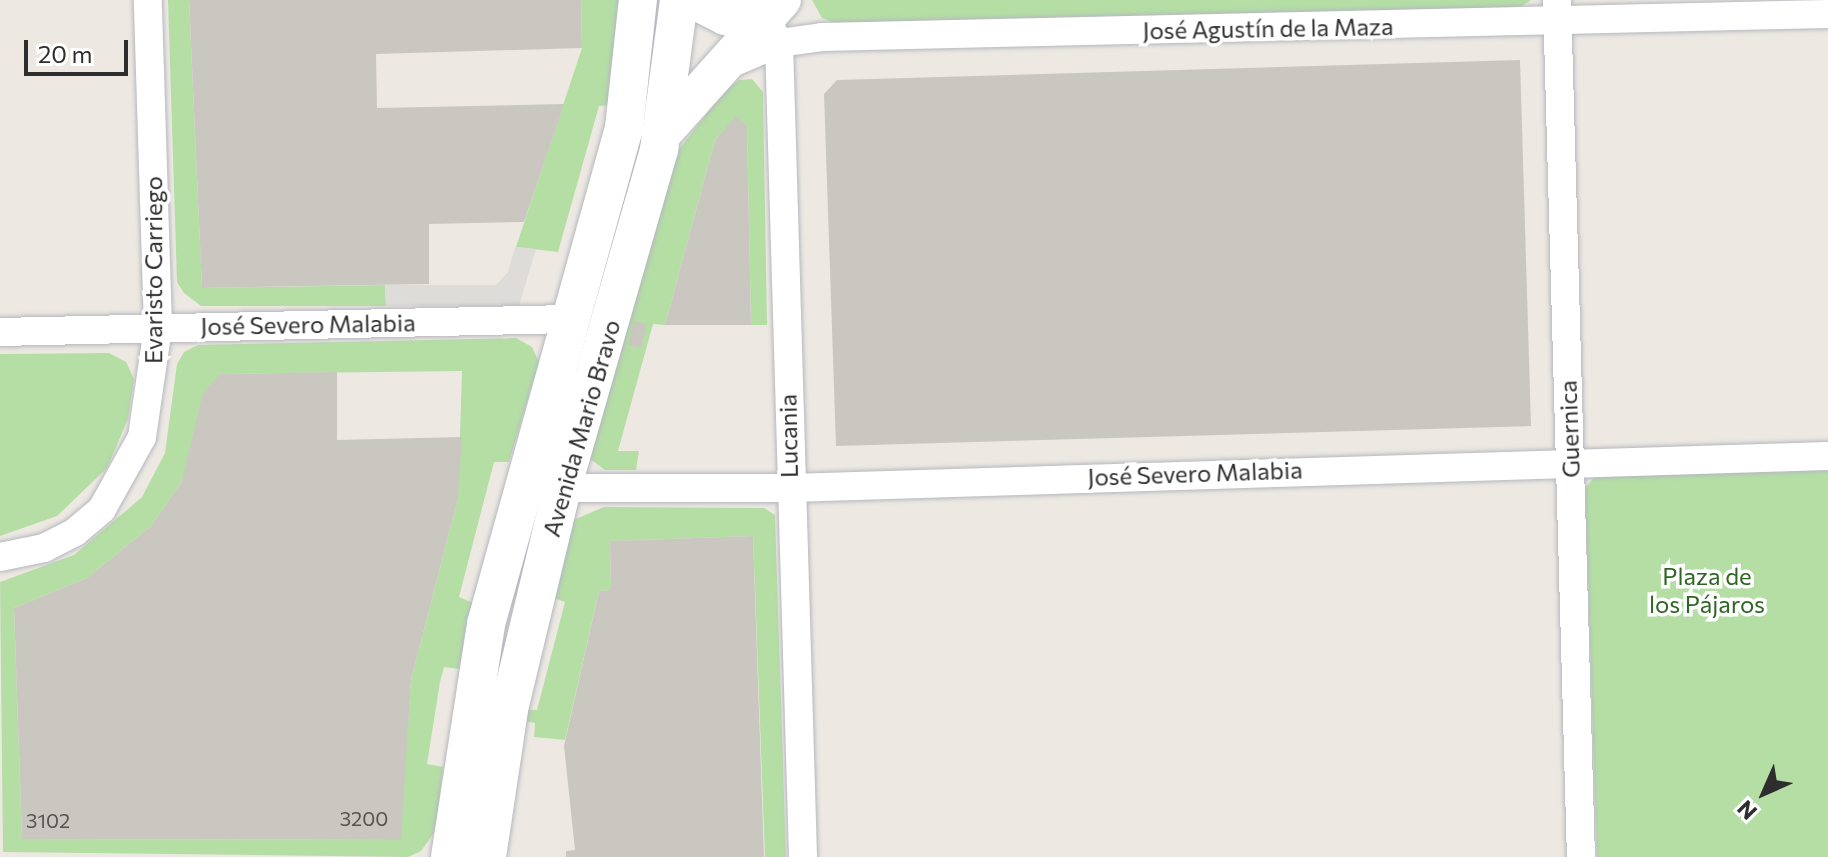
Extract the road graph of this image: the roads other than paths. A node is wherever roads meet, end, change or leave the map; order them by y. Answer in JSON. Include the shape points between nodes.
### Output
{"nodes":[{"id":1,"x":148,"y":0,"type":"edge"},
{"id":2,"x":638,"y":0,"type":"edge"},
{"id":3,"x":679,"y":0,"type":"edge"},
{"id":4,"x":694,"y":0,"type":"edge"},
{"id":5,"x":1557,"y":11,"type":"edge"},
{"id":6,"x":1828,"y":14,"type":"edge"},
{"id":7,"x":775,"y":20,"type":"edge"},
{"id":8,"x":663,"y":133,"type":"junction"},
{"id":9,"x":608,"y":185,"type":"junction"},
{"id":10,"x":569,"y":319,"type":"junction"},
{"id":11,"x":158,"y":327,"type":"junction"},
{"id":12,"x":0,"y":332,"type":"edge"},
{"id":13,"x":1828,"y":456,"type":"edge"},
{"id":14,"x":1570,"y":460,"type":"junction"},
{"id":15,"x":562,"y":488,"type":"junction"},
{"id":16,"x":790,"y":488,"type":"junction"},
{"id":17,"x":0,"y":557,"type":"edge"},
{"id":18,"x":450,"y":857,"type":"edge"},
{"id":19,"x":487,"y":857,"type":"edge"},
{"id":20,"x":803,"y":857,"type":"edge"},
{"id":21,"x":1581,"y":857,"type":"edge"}],
"edges":[{"from":1,"to":11,"type":"street","name":"Evaristo Carriego"},
{"from":2,"to":9,"type":"main road","name":"Avenida Mario Bravo","via":[[633,81]]},
{"from":3,"to":8,"type":"main road","name":"Avenida Mario Bravo"},
{"from":4,"to":7,"type":"main road","via":[[725,16]]},
{"from":5,"to":6,"type":"street","name":"José Agustín de la Maza"},
{"from":5,"to":7,"type":"street","name":"José Agustín de la Maza"},
{"from":5,"to":14,"type":"street","name":"Guernica"},
{"from":7,"to":8,"type":"main road"},
{"from":7,"to":16,"type":"street","name":"Lucania"},
{"from":8,"to":9,"type":"main road"},
{"from":8,"to":15,"type":"main road","name":"Avenida Mario Bravo"},
{"from":9,"to":10,"type":"main road","name":"Avenida Mario Bravo"},
{"from":10,"to":11,"type":"street","name":"José Severo Malabia"},
{"from":10,"to":18,"type":"main road","name":"Avenida Mario Bravo","via":[[486,624]]},
{"from":11,"to":12,"type":"street","name":"José Severo Malabia"},
{"from":11,"to":17,"type":"street","name":"Evaristo Carriego","via":[[142,437],[110,497],[75,532],[44,548]]},
{"from":13,"to":14,"type":"street","name":"José Severo Malabia"},
{"from":14,"to":16,"type":"street","name":"José Severo Malabia"},
{"from":14,"to":21,"type":"street","name":"Guernica"},
{"from":15,"to":16,"type":"street","name":"José Severo Malabia"},
{"from":15,"to":19,"type":"main road","name":"Avenida Mario Bravo","via":[[509,709]]},
{"from":16,"to":20,"type":"street","name":"Lucania"}]}
